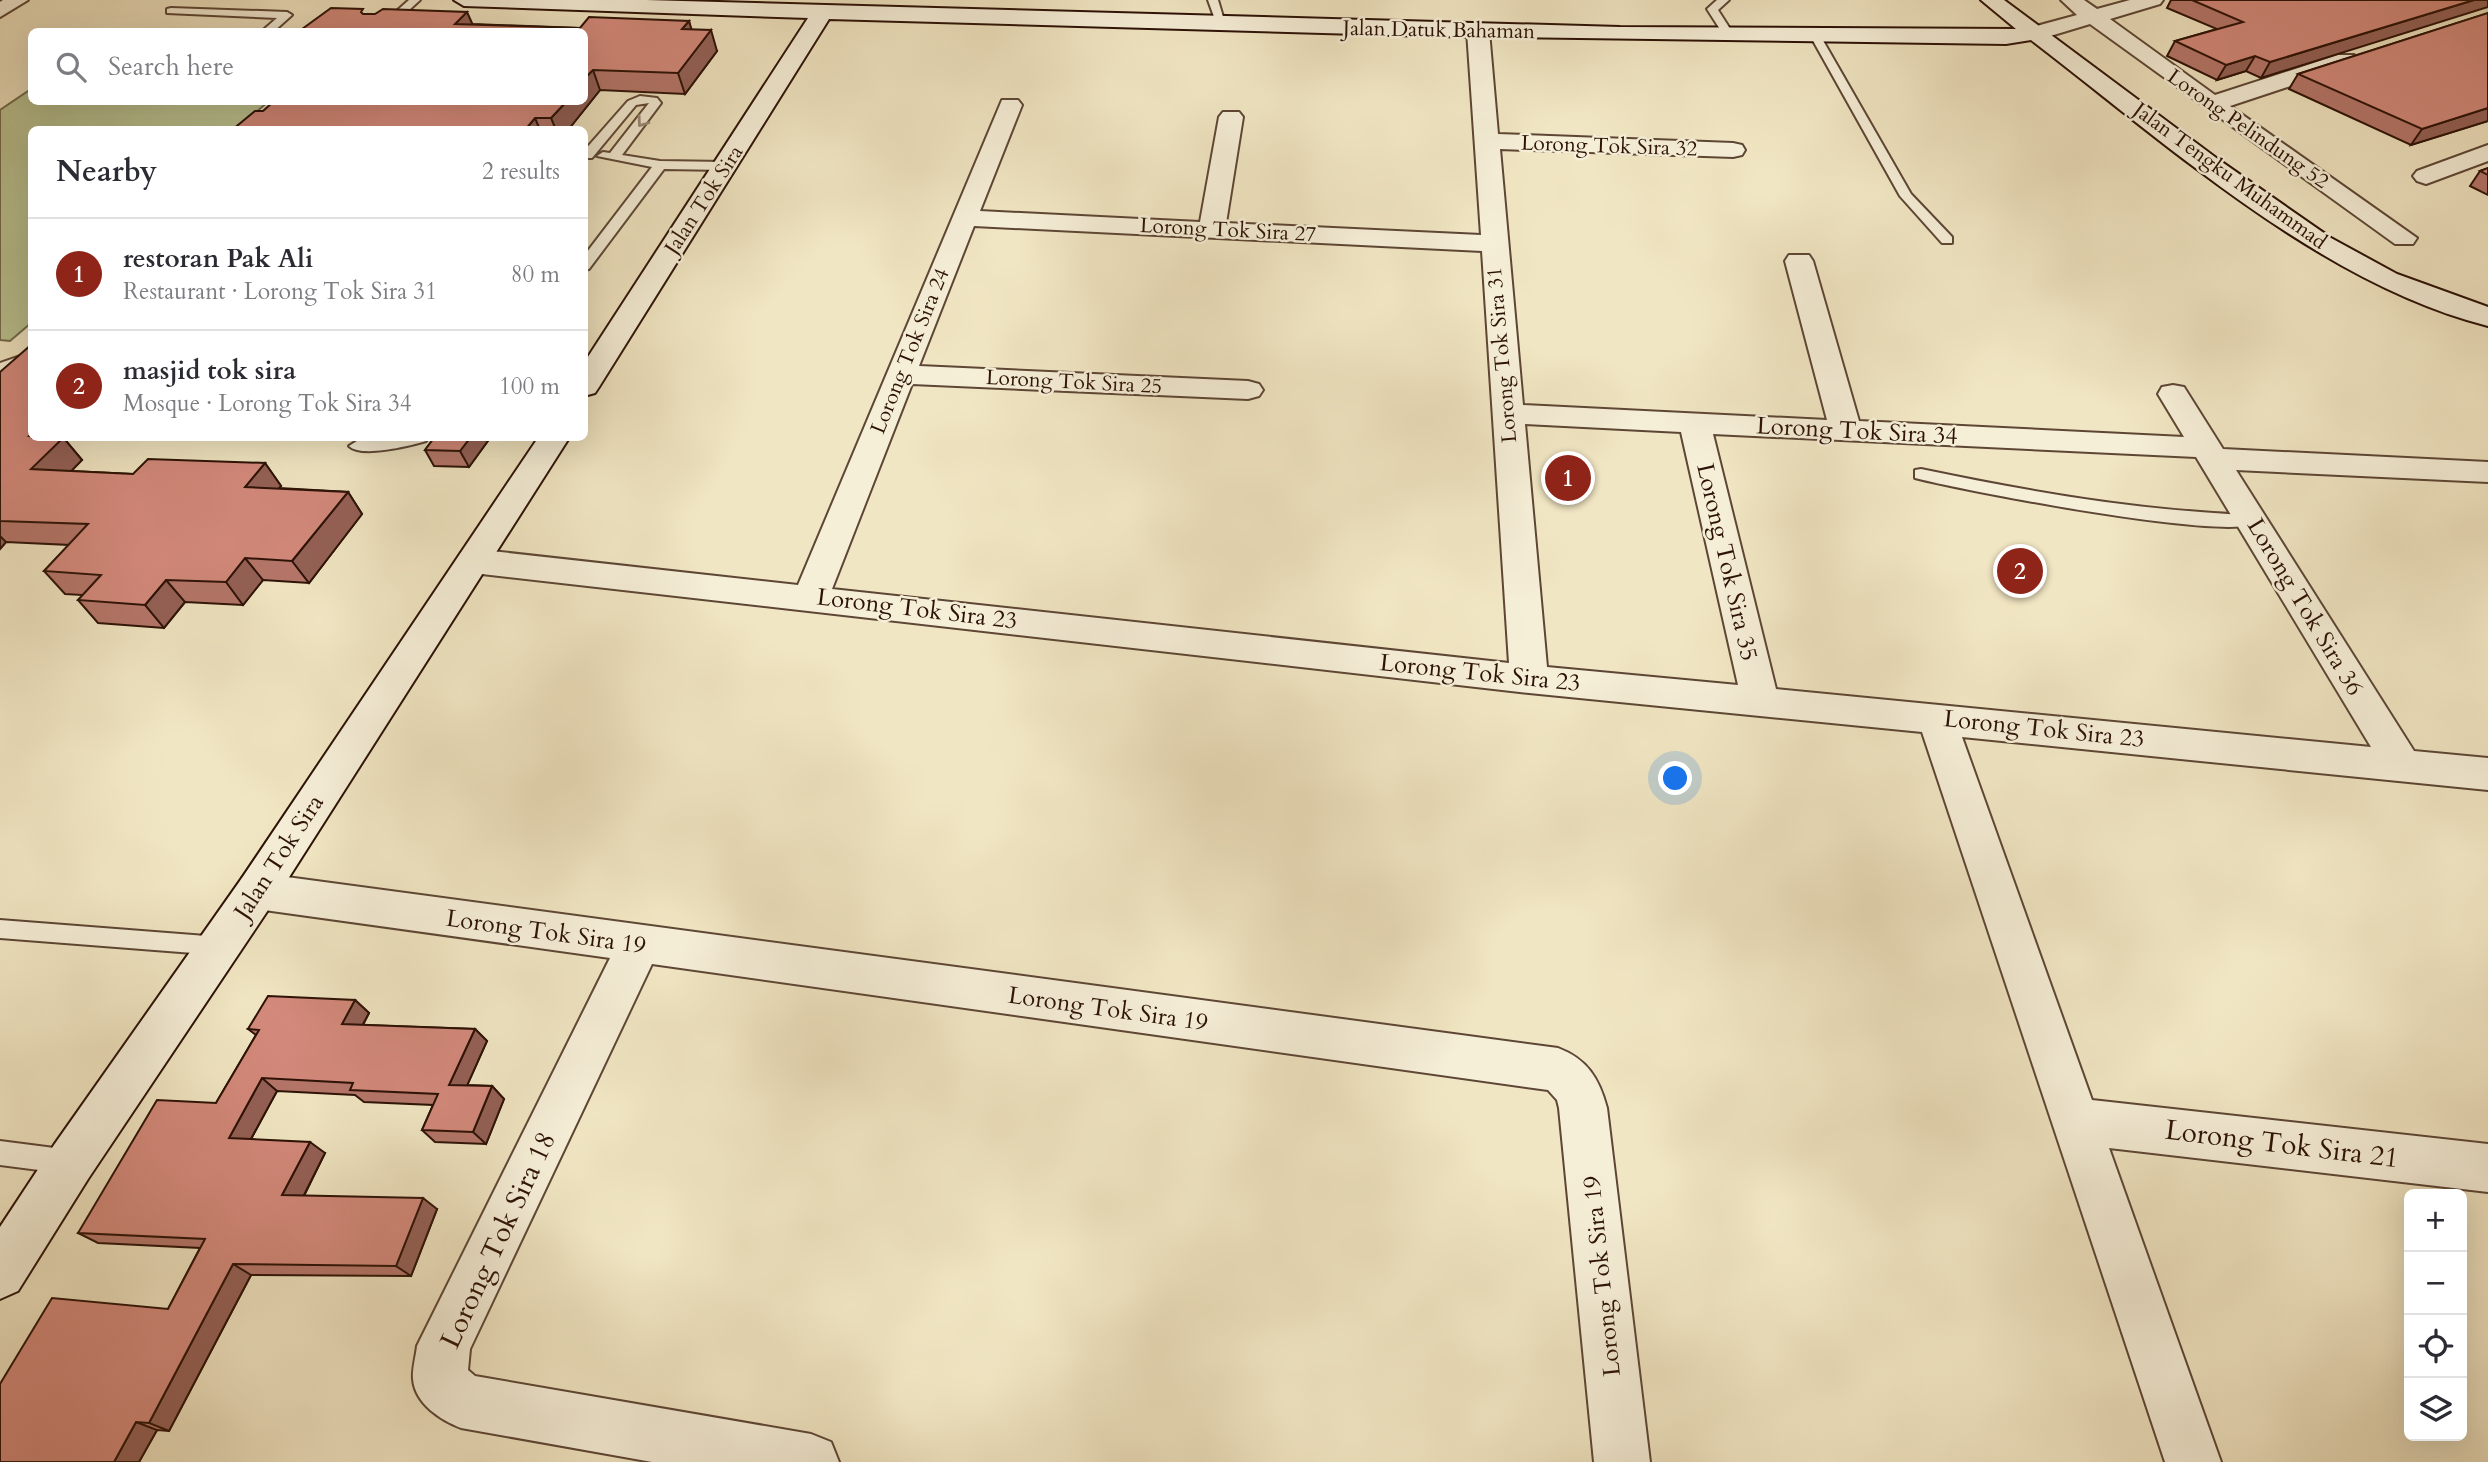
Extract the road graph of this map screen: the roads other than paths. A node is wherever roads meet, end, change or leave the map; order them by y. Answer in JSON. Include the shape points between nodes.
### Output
{"nodes":[{"id":1,"x":18,"y":0,"type":"edge"},
{"id":2,"x":415,"y":0,"type":"edge"},
{"id":3,"x":464,"y":0,"type":"edge"},
{"id":4,"x":1213,"y":0,"type":"edge"},
{"id":5,"x":1724,"y":0,"type":"edge"},
{"id":6,"x":1972,"y":0,"type":"edge"},
{"id":7,"x":1991,"y":0,"type":"edge"},
{"id":8,"x":2071,"y":0,"type":"edge"},
{"id":9,"x":2152,"y":0,"type":"edge"},
{"id":10,"x":0,"y":10,"type":"edge"},
{"id":11,"x":171,"y":11,"type":"dead end"},
{"id":12,"x":823,"y":12,"type":"junction"},
{"id":13,"x":2095,"y":18,"type":"junction"},
{"id":14,"x":1222,"y":25,"type":"junction"},
{"id":15,"x":271,"y":28,"type":"edge"},
{"id":16,"x":383,"y":28,"type":"edge"},
{"id":17,"x":1478,"y":31,"type":"junction"},
{"id":18,"x":2036,"y":33,"type":"junction"},
{"id":19,"x":1729,"y":35,"type":"junction"},
{"id":20,"x":1816,"y":37,"type":"junction"},
{"id":21,"x":1895,"y":37,"type":"junction"},
{"id":22,"x":2365,"y":54,"type":"edge"},
{"id":23,"x":2212,"y":104,"type":"junction"},
{"id":24,"x":1010,"y":105,"type":"dead end"},
{"id":25,"x":1231,"y":117,"type":"dead end"},
{"id":26,"x":1486,"y":141,"type":"junction"},
{"id":27,"x":1733,"y":150,"type":"dead end"},
{"id":28,"x":2488,"y":152,"type":"edge"},
{"id":29,"x":588,"y":154,"type":"edge"},
{"id":30,"x":588,"y":155,"type":"edge"},
{"id":31,"x":614,"y":157,"type":"junction"},
{"id":32,"x":660,"y":165,"type":"junction"},
{"id":33,"x":725,"y":166,"type":"junction"},
{"id":34,"x":2426,"y":176,"type":"dead end"},
{"id":35,"x":964,"y":218,"type":"junction"},
{"id":36,"x":1212,"y":229,"type":"junction"},
{"id":37,"x":2403,"y":238,"type":"dead end"},
{"id":38,"x":1947,"y":240,"type":"dead end"},
{"id":39,"x":1493,"y":244,"type":"junction"},
{"id":40,"x":588,"y":261,"type":"edge"},
{"id":41,"x":1799,"y":261,"type":"dead end"},
{"id":42,"x":2488,"y":317,"type":"edge"},
{"id":43,"x":28,"y":358,"type":"edge"},
{"id":44,"x":0,"y":368,"type":"edge"},
{"id":45,"x":901,"y":374,"type":"junction"},
{"id":46,"x":588,"y":381,"type":"edge"},
{"id":47,"x":1248,"y":390,"type":"dead end"},
{"id":48,"x":2173,"y":394,"type":"dead end"},
{"id":49,"x":1506,"y":414,"type":"junction"},
{"id":50,"x":1695,"y":423,"type":"junction"},
{"id":51,"x":1846,"y":430,"type":"junction"},
{"id":52,"x":406,"y":441,"type":"edge"},
{"id":53,"x":550,"y":441,"type":"edge"},
{"id":54,"x":357,"y":446,"type":"dead end"},
{"id":55,"x":2212,"y":454,"type":"junction"},
{"id":56,"x":2488,"y":472,"type":"edge"},
{"id":57,"x":1921,"y":474,"type":"dead end"},
{"id":58,"x":2252,"y":521,"type":"junction"},
{"id":59,"x":473,"y":561,"type":"junction"},
{"id":60,"x":811,"y":597,"type":"junction"},
{"id":61,"x":1529,"y":679,"type":"junction"},
{"id":62,"x":1760,"y":701,"type":"junction"},
{"id":63,"x":1937,"y":719,"type":"junction"},
{"id":64,"x":2402,"y":765,"type":"junction"},
{"id":65,"x":2488,"y":774,"type":"edge"},
{"id":66,"x":257,"y":891,"type":"junction"},
{"id":67,"x":0,"y":929,"type":"edge"},
{"id":68,"x":639,"y":945,"type":"junction"},
{"id":69,"x":219,"y":946,"type":"junction"},
{"id":70,"x":2076,"y":1121,"type":"junction"},
{"id":71,"x":0,"y":1153,"type":"edge"},
{"id":72,"x":71,"y":1162,"type":"junction"},
{"id":73,"x":2488,"y":1168,"type":"edge"},
{"id":74,"x":0,"y":1273,"type":"edge"},
{"id":75,"x":810,"y":1462,"type":"edge"},
{"id":76,"x":1622,"y":1462,"type":"edge"},
{"id":77,"x":2193,"y":1462,"type":"edge"}],
"edges":[{"from":1,"to":10,"type":"street"},
{"from":2,"to":16,"type":"lane"},
{"from":3,"to":12,"type":"street","name":"Jalan Datuk Bahaman"},
{"from":4,"to":14,"type":"lane"},
{"from":5,"to":19,"type":"lane","via":[[1712,9]]},
{"from":6,"to":21,"type":"street","via":[[1977,16],[1972,25]]},
{"from":7,"to":18,"type":"street","name":"Jalan Tengku Muhammad"},
{"from":8,"to":13,"type":"street","name":"Lorong Pelindung 52"},
{"from":9,"to":13,"type":"street","name":"Jalan Datuk Bahaman"},
{"from":11,"to":15,"type":"lane","via":[[287,15]]},
{"from":12,"to":14,"type":"street","name":"Jalan Datuk Bahaman"},
{"from":12,"to":33,"type":"street","name":"Jalan Tok Sira"},
{"from":13,"to":18,"type":"street","name":"Jalan Datuk Bahaman"},
{"from":13,"to":23,"type":"street","name":"Lorong Pelindung 52"},
{"from":14,"to":17,"type":"street","name":"Jalan Datuk Bahaman"},
{"from":17,"to":19,"type":"street","name":"Jalan Datuk Bahaman"},
{"from":17,"to":26,"type":"street","name":"Lorong Tok Sira 31"},
{"from":18,"to":21,"type":"street","name":"Jalan Datuk Bahaman"},
{"from":18,"to":42,"type":"street","name":"Jalan Tengku Muhammad","via":[[2322,244],[2387,280]]},
{"from":19,"to":20,"type":"street","name":"Jalan Datuk Bahaman"},
{"from":20,"to":21,"type":"street","name":"Jalan Datuk Bahaman"},
{"from":20,"to":38,"type":"lane","via":[[1906,196]]},
{"from":22,"to":23,"type":"street"},
{"from":23,"to":37,"type":"street","name":"Lorong Pelindung 52"},
{"from":24,"to":35,"type":"street","name":"Lorong Tok Sira 24"},
{"from":25,"to":36,"type":"street"},
{"from":26,"to":27,"type":"street","name":"Lorong Tok Sira 32"},
{"from":26,"to":39,"type":"street","name":"Lorong Tok Sira 31"},
{"from":28,"to":34,"type":"street"},
{"from":29,"to":31,"type":"lane","one_way":true,"via":[[632,103],[653,100]]},
{"from":30,"to":31,"type":"lane"},
{"from":31,"to":32,"type":"lane"},
{"from":32,"to":33,"type":"lane"},
{"from":32,"to":40,"type":"lane"},
{"from":33,"to":46,"type":"street","name":"Jalan Tok Sira"},
{"from":35,"to":36,"type":"street","name":"Lorong Tok Sira 27"},
{"from":35,"to":45,"type":"street","name":"Lorong Tok Sira 24"},
{"from":36,"to":39,"type":"street","name":"Lorong Tok Sira 27"},
{"from":39,"to":49,"type":"street","name":"Lorong Tok Sira 31"},
{"from":41,"to":51,"type":"street"},
{"from":43,"to":44,"type":"lane"},
{"from":45,"to":47,"type":"street","name":"Lorong Tok Sira 25"},
{"from":45,"to":60,"type":"street","name":"Lorong Tok Sira 24"},
{"from":48,"to":55,"type":"street","name":"Lorong Tok Sira 36"},
{"from":49,"to":50,"type":"street","name":"Lorong Tok Sira 34"},
{"from":49,"to":61,"type":"street","name":"Lorong Tok Sira 31"},
{"from":50,"to":51,"type":"street","name":"Lorong Tok Sira 34"},
{"from":50,"to":62,"type":"street","name":"Lorong Tok Sira 35"},
{"from":51,"to":55,"type":"street","name":"Lorong Tok Sira 34"},
{"from":52,"to":54,"type":"lane"},
{"from":53,"to":59,"type":"street","name":"Jalan Tok Sira"},
{"from":55,"to":56,"type":"street","name":"Lorong Tok Sira 34"},
{"from":55,"to":58,"type":"street","name":"Lorong Tok Sira 36"},
{"from":57,"to":58,"type":"lane","via":[[2135,515]]},
{"from":58,"to":64,"type":"street","name":"Lorong Tok Sira 36"},
{"from":59,"to":60,"type":"street","name":"Lorong Tok Sira 23"},
{"from":59,"to":66,"type":"street","name":"Jalan Tok Sira"},
{"from":60,"to":61,"type":"street","name":"Lorong Tok Sira 23"},
{"from":61,"to":62,"type":"street","name":"Lorong Tok Sira 23"},
{"from":62,"to":63,"type":"street","name":"Lorong Tok Sira 23"},
{"from":63,"to":64,"type":"street","name":"Lorong Tok Sira 23"},
{"from":63,"to":70,"type":"street"},
{"from":64,"to":65,"type":"street","name":"Lorong Tok Sira 23"},
{"from":66,"to":68,"type":"street","name":"Lorong Tok Sira 19"},
{"from":66,"to":69,"type":"street","name":"Jalan Tok Sira"},
{"from":67,"to":69,"type":"lane"},
{"from":68,"to":75,"type":"street","name":"Lorong Tok Sira 18","via":[[444,1346],[440,1380],[461,1401]]},
{"from":68,"to":76,"type":"street","name":"Lorong Tok Sira 19","via":[[1558,1070],[1573,1080],[1583,1108]]},
{"from":69,"to":72,"type":"street","name":"Jalan Tok Sira"},
{"from":70,"to":73,"type":"street","name":"Lorong Tok Sira 21"},
{"from":70,"to":77,"type":"street"},
{"from":71,"to":72,"type":"lane"},
{"from":72,"to":74,"type":"street","name":"Jalan Tok Sira"}]}
